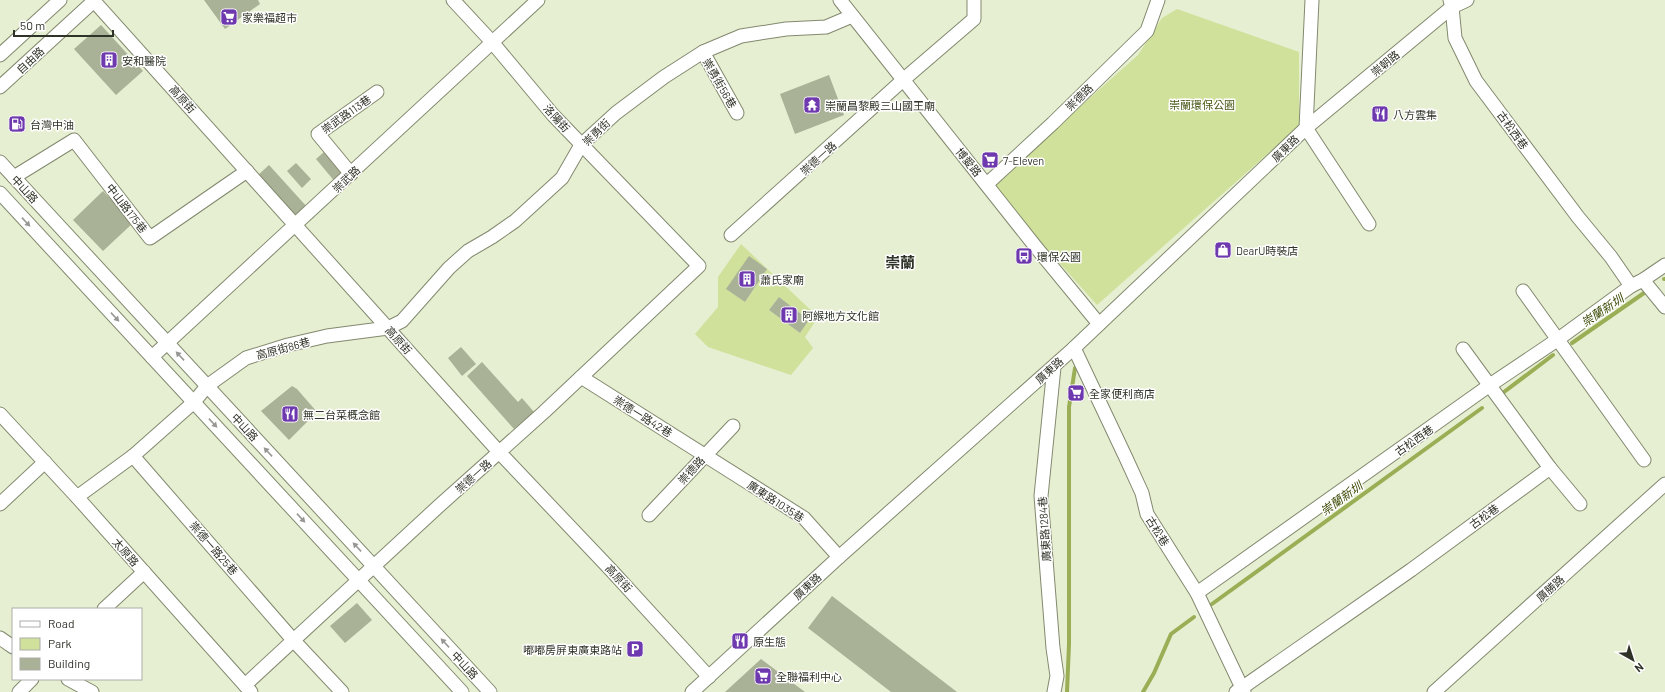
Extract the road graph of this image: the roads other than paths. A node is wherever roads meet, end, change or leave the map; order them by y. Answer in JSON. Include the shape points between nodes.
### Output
{"nodes":[{"id":1,"x":60,"y":0,"type":"edge"},
{"id":2,"x":94,"y":0,"type":"edge"},
{"id":3,"x":453,"y":0,"type":"edge"},
{"id":4,"x":538,"y":0,"type":"edge"},
{"id":5,"x":840,"y":0,"type":"edge"},
{"id":6,"x":974,"y":0,"type":"edge"},
{"id":7,"x":1158,"y":0,"type":"edge"},
{"id":8,"x":1312,"y":0,"type":"edge"},
{"id":9,"x":1467,"y":0,"type":"edge"},
{"id":10,"x":1451,"y":4,"type":"edge"},
{"id":11,"x":852,"y":16,"type":"junction"},
{"id":12,"x":492,"y":42,"type":"junction"},
{"id":13,"x":703,"y":52,"type":"junction"},
{"id":14,"x":0,"y":54,"type":"edge"},
{"id":15,"x":903,"y":80,"type":"junction"},
{"id":16,"x":0,"y":87,"type":"edge"},
{"id":17,"x":378,"y":92,"type":"dead end"},
{"id":18,"x":737,"y":113,"type":"dead end"},
{"id":19,"x":1306,"y":128,"type":"junction"},
{"id":20,"x":581,"y":145,"type":"junction"},
{"id":21,"x":0,"y":162,"type":"edge"},
{"id":22,"x":247,"y":171,"type":"junction"},
{"id":23,"x":351,"y":174,"type":"junction"},
{"id":24,"x":14,"y":177,"type":"junction"},
{"id":25,"x":987,"y":184,"type":"junction"},
{"id":26,"x":0,"y":193,"type":"edge"},
{"id":27,"x":1369,"y":224,"type":"dead end"},
{"id":28,"x":296,"y":225,"type":"junction"},
{"id":29,"x":731,"y":235,"type":"dead end"},
{"id":30,"x":1665,"y":265,"type":"edge"},
{"id":31,"x":699,"y":266,"type":"joint"},
{"id":32,"x":1643,"y":280,"type":"junction"},
{"id":33,"x":1631,"y":286,"type":"junction"},
{"id":34,"x":1523,"y":291,"type":"dead end"},
{"id":35,"x":1665,"y":307,"type":"edge"},
{"id":36,"x":1099,"y":324,"type":"junction"},
{"id":37,"x":388,"y":328,"type":"junction"},
{"id":38,"x":1557,"y":340,"type":"junction"},
{"id":39,"x":168,"y":343,"type":"junction"},
{"id":40,"x":1074,"y":348,"type":"junction"},
{"id":41,"x":1463,"y":349,"type":"dead end"},
{"id":42,"x":152,"y":357,"type":"junction"},
{"id":43,"x":1054,"y":367,"type":"junction"},
{"id":44,"x":581,"y":377,"type":"junction"},
{"id":45,"x":1490,"y":385,"type":"junction"},
{"id":46,"x":207,"y":386,"type":"junction"},
{"id":47,"x":194,"y":402,"type":"junction"},
{"id":48,"x":0,"y":414,"type":"edge"},
{"id":49,"x":733,"y":426,"type":"dead end"},
{"id":50,"x":499,"y":452,"type":"junction"},
{"id":51,"x":705,"y":455,"type":"junction"},
{"id":52,"x":133,"y":456,"type":"junction"},
{"id":53,"x":1644,"y":460,"type":"dead end"},
{"id":54,"x":45,"y":462,"type":"junction"},
{"id":55,"x":1550,"y":468,"type":"junction"},
{"id":56,"x":1665,"y":484,"type":"edge"},
{"id":57,"x":78,"y":497,"type":"junction"},
{"id":58,"x":0,"y":504,"type":"edge"},
{"id":59,"x":1580,"y":504,"type":"dead end"},
{"id":60,"x":649,"y":515,"type":"dead end"},
{"id":61,"x":839,"y":557,"type":"junction"},
{"id":62,"x":374,"y":567,"type":"junction"},
{"id":63,"x":144,"y":572,"type":"junction"},
{"id":64,"x":359,"y":581,"type":"junction"},
{"id":65,"x":1197,"y":594,"type":"junction"},
{"id":66,"x":105,"y":608,"type":"edge"},
{"id":67,"x":0,"y":638,"type":"edge"},
{"id":68,"x":294,"y":641,"type":"junction"},
{"id":69,"x":12,"y":646,"type":"edge"},
{"id":70,"x":709,"y":677,"type":"junction"},
{"id":71,"x":31,"y":680,"type":"edge"},
{"id":72,"x":70,"y":680,"type":"edge"},
{"id":73,"x":248,"y":688,"type":"edge"},
{"id":74,"x":1241,"y":691,"type":"edge"},
{"id":75,"x":19,"y":692,"type":"edge"},
{"id":76,"x":92,"y":692,"type":"edge"},
{"id":77,"x":342,"y":692,"type":"edge"},
{"id":78,"x":462,"y":692,"type":"edge"},
{"id":79,"x":490,"y":692,"type":"edge"},
{"id":80,"x":692,"y":692,"type":"edge"},
{"id":81,"x":1054,"y":692,"type":"edge"},
{"id":82,"x":1434,"y":692,"type":"edge"}],
"edges":[{"from":1,"to":14,"type":"street"},
{"from":2,"to":16,"type":"street","name":"自由路"},
{"from":2,"to":22,"type":"street","name":"高原街"},
{"from":3,"to":12,"type":"street","name":"洛陽街"},
{"from":4,"to":12,"type":"street","name":"崇武路"},
{"from":5,"to":11,"type":"street","name":"博愛路"},
{"from":6,"to":15,"type":"street","name":"崇德一路","via":[[974,19]]},
{"from":7,"to":25,"type":"street","name":"崇德路","via":[[1147,31]]},
{"from":8,"to":19,"type":"street","name":"廣東路"},
{"from":9,"to":10,"type":"street","name":"崇朝路"},
{"from":10,"to":19,"type":"street","name":"崇朝路"},
{"from":10,"to":33,"type":"street","name":"古松西巷","via":[[1455,38],[1476,81]]},
{"from":11,"to":13,"type":"street","name":"崇勇街","via":[[826,27],[786,29],[741,36]]},
{"from":11,"to":15,"type":"street","name":"博愛路"},
{"from":12,"to":20,"type":"street","name":"洛陽街"},
{"from":12,"to":23,"type":"street","name":"崇武路"},
{"from":13,"to":18,"type":"street","name":"崇勇街56巷"},
{"from":13,"to":20,"type":"street","name":"崇勇街","via":[[616,113]]},
{"from":15,"to":25,"type":"street","name":"博愛路"},
{"from":15,"to":29,"type":"street","name":"崇德一路"},
{"from":17,"to":23,"type":"street","name":"崇武路113巷","via":[[318,134]]},
{"from":19,"to":27,"type":"street"},
{"from":19,"to":36,"type":"street","name":"廣東路"},
{"from":20,"to":31,"type":"street","name":"洛陽街"},
{"from":20,"to":37,"type":"street","name":"崇勇街","via":[[562,178],[514,221],[468,251],[448,268],[402,321]]},
{"from":21,"to":24,"type":"street","name":"中山路"},
{"from":22,"to":24,"type":"street","name":"中山路175巷","via":[[150,238],[74,140]]},
{"from":22,"to":28,"type":"street","name":"高原街"},
{"from":23,"to":28,"type":"street","name":"崇武路"},
{"from":24,"to":39,"type":"street","name":"中山路"},
{"from":25,"to":36,"type":"street","name":"博愛路"},
{"from":26,"to":42,"type":"street","name":"中山路","one_way":true},
{"from":28,"to":37,"type":"street","name":"高原街"},
{"from":28,"to":39,"type":"street","name":"崇武路"},
{"from":30,"to":32,"type":"street","name":"古松西巷"},
{"from":31,"to":44,"type":"street","name":"崇德一路"},
{"from":32,"to":33,"type":"street","name":"古松西巷"},
{"from":32,"to":35,"type":"street"},
{"from":33,"to":38,"type":"street","name":"古松西巷"},
{"from":34,"to":38,"type":"street"},
{"from":36,"to":40,"type":"street","name":"廣東路"},
{"from":37,"to":46,"type":"street","name":"高原街86巷","via":[[328,336],[246,358]]},
{"from":37,"to":50,"type":"street","name":"高原街"},
{"from":38,"to":45,"type":"street","name":"古松西巷"},
{"from":38,"to":53,"type":"street"},
{"from":39,"to":42,"type":"street","name":"崇武路"},
{"from":46,"to":39,"type":"street","name":"中山路","one_way":true},
{"from":40,"to":43,"type":"street","name":"廣東路"},
{"from":40,"to":65,"type":"street","name":"古松巷","via":[[1142,493],[1147,514]]},
{"from":41,"to":45,"type":"street"},
{"from":42,"to":47,"type":"street","name":"中山路"},
{"from":43,"to":61,"type":"street","name":"廣東路"},
{"from":43,"to":81,"type":"street","name":"廣東路1284巷","via":[[1041,496],[1057,676]]},
{"from":44,"to":50,"type":"street","name":"崇德一路"},
{"from":44,"to":51,"type":"street","name":"崇德一路42巷"},
{"from":45,"to":55,"type":"street"},
{"from":45,"to":65,"type":"street","name":"古松西巷"},
{"from":46,"to":47,"type":"street","name":"高原街86巷"},
{"from":62,"to":46,"type":"street","name":"中山路","one_way":true},
{"from":47,"to":52,"type":"street","name":"高原街86巷"},
{"from":47,"to":64,"type":"street","name":"中山路","one_way":true},
{"from":48,"to":54,"type":"street","name":"太原路"},
{"from":49,"to":51,"type":"street","name":"崇德路"},
{"from":50,"to":62,"type":"street","name":"崇德一路"},
{"from":50,"to":70,"type":"street","name":"高原街"},
{"from":51,"to":60,"type":"street","name":"崇德路"},
{"from":51,"to":61,"type":"street","name":"廣東路1035巷","via":[[804,518]]},
{"from":52,"to":57,"type":"street","name":"高原街86巷"},
{"from":52,"to":68,"type":"street","name":"崇德一路25巷"},
{"from":54,"to":57,"type":"street","name":"太原路"},
{"from":54,"to":58,"type":"street"},
{"from":55,"to":59,"type":"street"},
{"from":55,"to":74,"type":"street","name":"古松巷"},
{"from":56,"to":82,"type":"street","name":"廣勝路"},
{"from":57,"to":63,"type":"street","name":"太原路"},
{"from":61,"to":70,"type":"street","name":"廣東路"},
{"from":62,"to":64,"type":"street","name":"崇德一路"},
{"from":79,"to":62,"type":"street","name":"中山路","one_way":true},
{"from":63,"to":66,"type":"street"},
{"from":63,"to":73,"type":"street","name":"太原路"},
{"from":64,"to":68,"type":"street","name":"崇德一路"},
{"from":64,"to":78,"type":"street","name":"中山路"},
{"from":65,"to":74,"type":"street","name":"古松巷"},
{"from":67,"to":69,"type":"street"},
{"from":68,"to":73,"type":"street","name":"崇德一路"},
{"from":68,"to":77,"type":"street","name":"崇德一路25巷"},
{"from":70,"to":80,"type":"street","name":"廣東路"},
{"from":71,"to":75,"type":"street"},
{"from":72,"to":76,"type":"street"}]}
